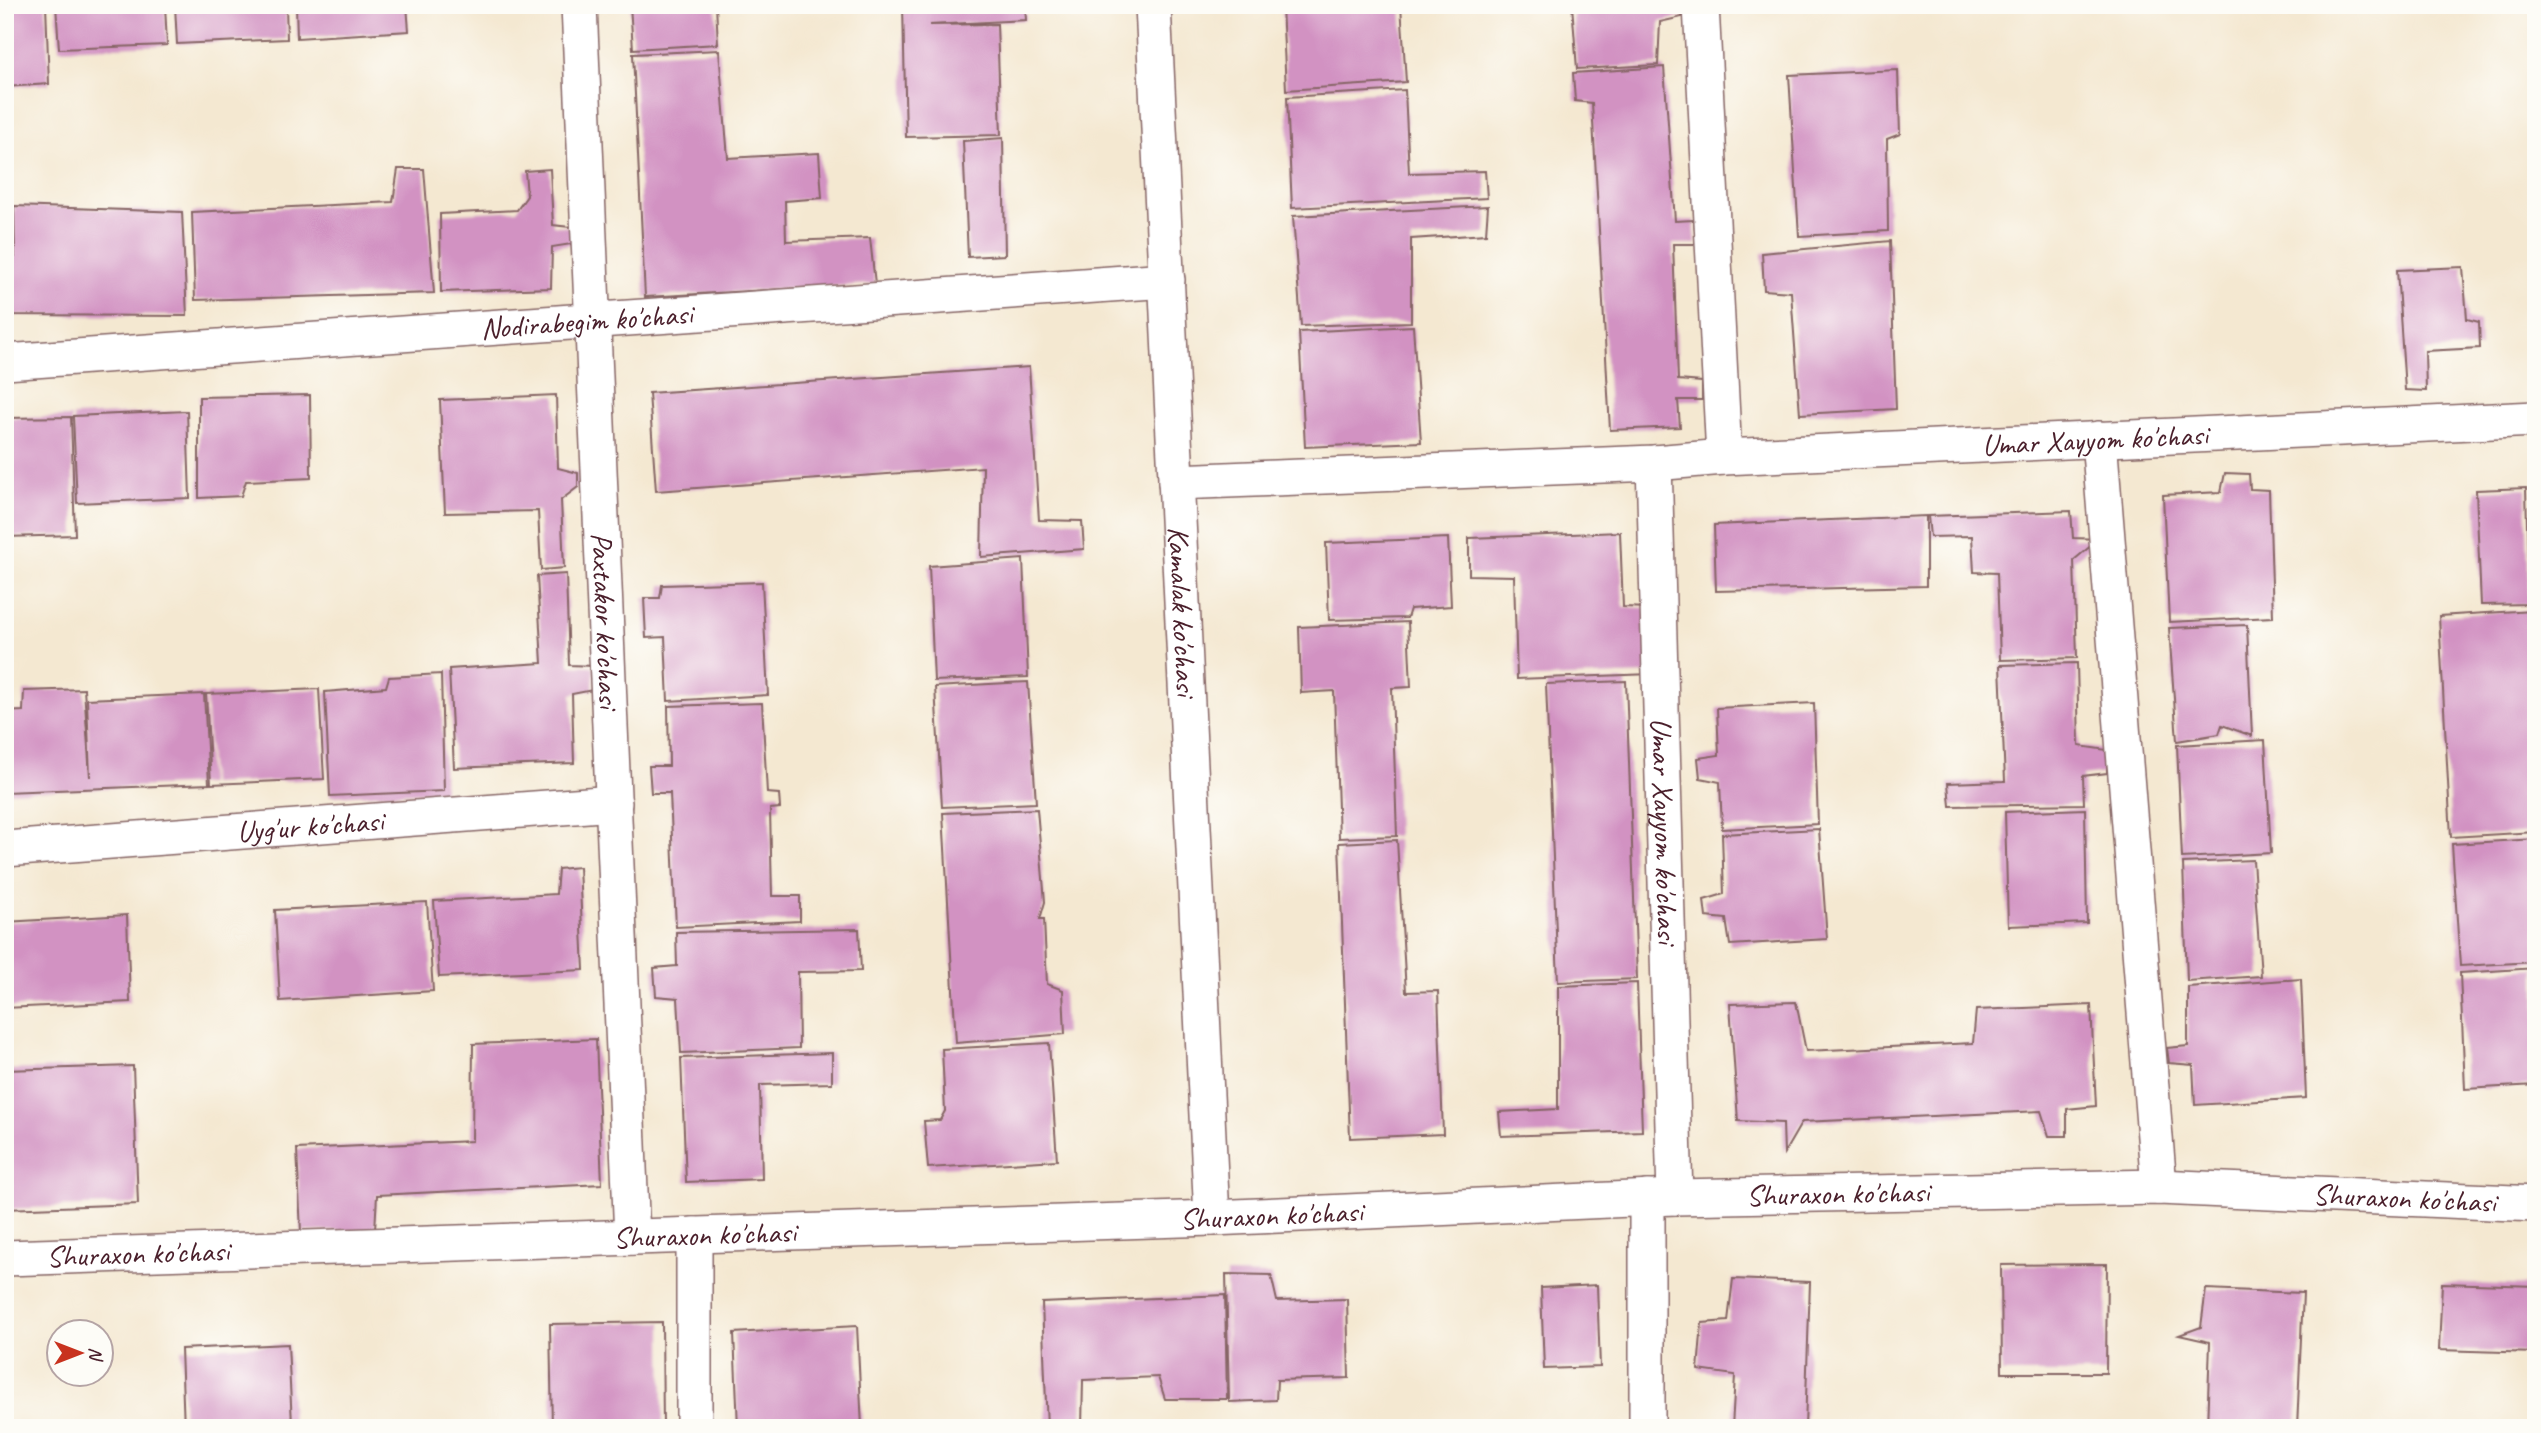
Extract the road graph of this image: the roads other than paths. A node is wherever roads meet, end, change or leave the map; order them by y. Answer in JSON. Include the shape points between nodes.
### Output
{"nodes":[{"id":1,"x":579,"y":5,"type":"edge"},
{"id":2,"x":1153,"y":5,"type":"edge"},
{"id":3,"x":1701,"y":5,"type":"edge"},
{"id":4,"x":1167,"y":281,"type":"junction"},
{"id":5,"x":594,"y":321,"type":"junction"},
{"id":6,"x":5,"y":362,"type":"edge"},
{"id":7,"x":2536,"y":419,"type":"edge"},
{"id":8,"x":2099,"y":439,"type":"junction"},
{"id":9,"x":1724,"y":457,"type":"junction"},
{"id":10,"x":1654,"y":463,"type":"junction"},
{"id":11,"x":1176,"y":482,"type":"junction"},
{"id":12,"x":614,"y":803,"type":"junction"},
{"id":13,"x":5,"y":849,"type":"edge"},
{"id":14,"x":2159,"y":1186,"type":"junction"},
{"id":15,"x":1661,"y":1198,"type":"junction"},
{"id":16,"x":2536,"y":1204,"type":"edge"},
{"id":17,"x":1212,"y":1218,"type":"junction"},
{"id":18,"x":694,"y":1235,"type":"junction"},
{"id":19,"x":632,"y":1237,"type":"junction"},
{"id":20,"x":5,"y":1258,"type":"edge"},
{"id":21,"x":694,"y":1428,"type":"edge"},
{"id":22,"x":1647,"y":1428,"type":"edge"}],
"edges":[{"from":1,"to":5,"type":"street","name":"Paxtakor ko'chasi"},
{"from":2,"to":4,"type":"street","name":"Kamalak ko'chasi"},
{"from":3,"to":9,"type":"street"},
{"from":4,"to":5,"type":"street","name":"Nodirabegim ko'chasi"},
{"from":4,"to":11,"type":"street","name":"Kamalak ko'chasi"},
{"from":5,"to":6,"type":"street","name":"Nodirabegim ko'chasi"},
{"from":5,"to":12,"type":"street","name":"Paxtakor ko'chasi"},
{"from":7,"to":8,"type":"street","name":"Umar Xayyom ko'chasi"},
{"from":8,"to":9,"type":"street","name":"Umar Xayyom ko'chasi"},
{"from":8,"to":14,"type":"street"},
{"from":9,"to":10,"type":"street","name":"Umar Xayyom ko'chasi"},
{"from":10,"to":11,"type":"street","name":"Umar Xayyom ko'chasi"},
{"from":10,"to":15,"type":"street","name":"Umar Xayyom ko'chasi"},
{"from":11,"to":17,"type":"street","name":"Kamalak ko'chasi"},
{"from":12,"to":13,"type":"street","name":"Uyg'ur ko'chasi"},
{"from":12,"to":19,"type":"street","name":"Paxtakor ko'chasi"},
{"from":14,"to":15,"type":"street","name":"Shuraxon ko'chasi"},
{"from":14,"to":16,"type":"street","name":"Shuraxon ko'chasi"},
{"from":15,"to":17,"type":"street","name":"Shuraxon ko'chasi"},
{"from":15,"to":22,"type":"street","name":"Umar Xayyom ko'chasi"},
{"from":17,"to":18,"type":"street","name":"Shuraxon ko'chasi"},
{"from":18,"to":19,"type":"street","name":"Shuraxon ko'chasi"},
{"from":18,"to":21,"type":"street"},
{"from":19,"to":20,"type":"street","name":"Shuraxon ko'chasi"}]}
